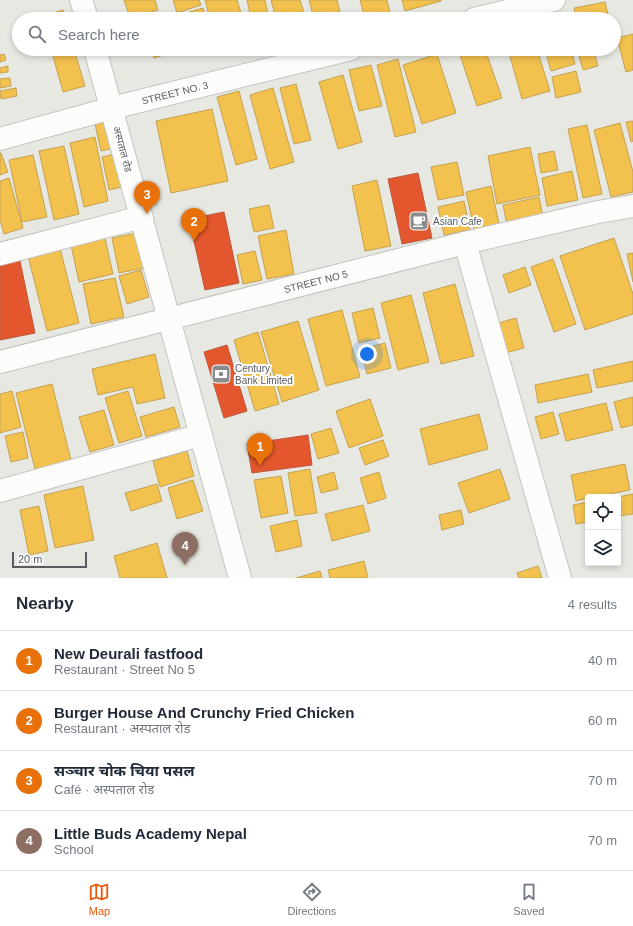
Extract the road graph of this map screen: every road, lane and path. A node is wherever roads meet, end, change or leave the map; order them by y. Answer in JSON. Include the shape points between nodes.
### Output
{"nodes":[{"id":1,"x":81,"y":0,"type":"edge"},
{"id":2,"x":554,"y":0,"type":"edge"},
{"id":3,"x":85,"y":12,"type":"edge"},
{"id":4,"x":503,"y":12,"type":"edge"},
{"id":5,"x":97,"y":56,"type":"edge"},
{"id":6,"x":323,"y":56,"type":"edge"},
{"id":7,"x":112,"y":108,"type":"junction"},
{"id":8,"x":0,"y":139,"type":"edge"},
{"id":9,"x":633,"y":206,"type":"edge"},
{"id":10,"x":142,"y":217,"type":"junction"},
{"id":11,"x":464,"y":243,"type":"junction"},
{"id":12,"x":0,"y":254,"type":"edge"},
{"id":13,"x":169,"y":318,"type":"junction"},
{"id":14,"x":0,"y":362,"type":"edge"},
{"id":15,"x":201,"y":435,"type":"junction"},
{"id":16,"x":0,"y":491,"type":"edge"},
{"id":17,"x":240,"y":578,"type":"edge"},
{"id":18,"x":560,"y":578,"type":"edge"}],
"edges":[{"from":1,"to":3,"type":"street"},
{"from":2,"to":4,"type":"street"},
{"from":5,"to":7,"type":"street","name":"अस्पताल रोड"},
{"from":6,"to":7,"type":"street","name":"STREET NO. 3"},
{"from":7,"to":8,"type":"street","name":"STREET NO. 3"},
{"from":7,"to":10,"type":"street","name":"अस्पताल रोड"},
{"from":9,"to":11,"type":"street","name":"STREET NO 5"},
{"from":10,"to":12,"type":"street"},
{"from":10,"to":13,"type":"street","name":"अस्पताल रोड"},
{"from":11,"to":13,"type":"street","name":"STREET NO 5"},
{"from":11,"to":18,"type":"street"},
{"from":13,"to":14,"type":"street","name":"STREET NO 5"},
{"from":13,"to":15,"type":"street","name":"अस्पताल रोड"},
{"from":15,"to":16,"type":"street"},
{"from":15,"to":17,"type":"street","name":"अस्पताल रोड"}]}
